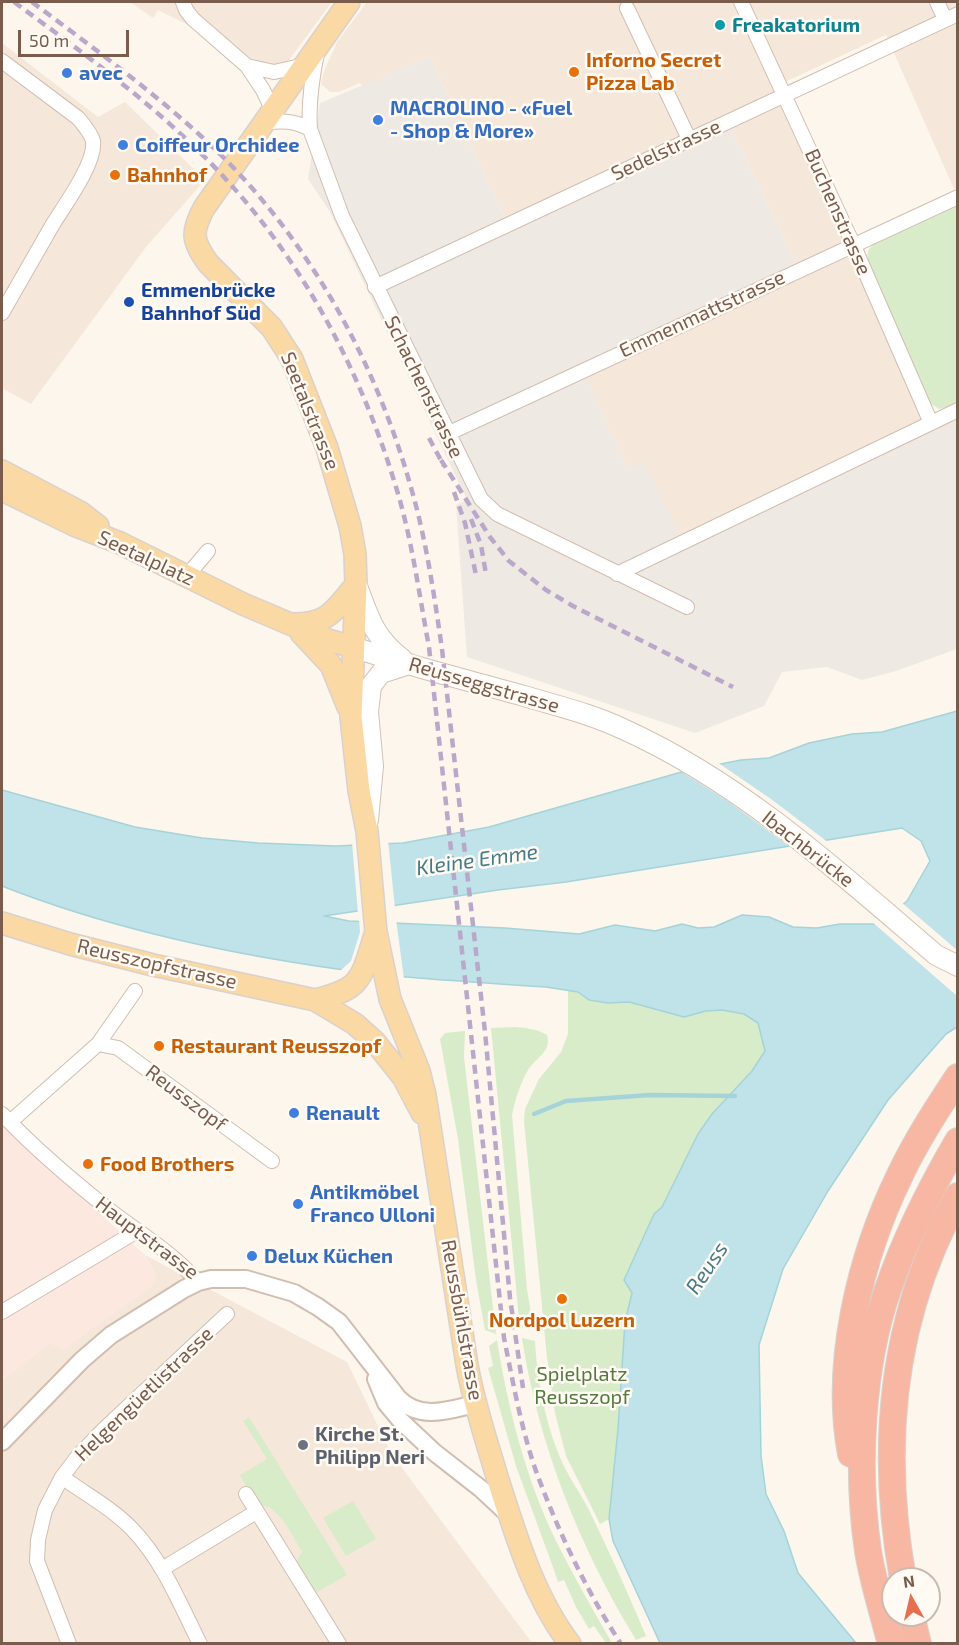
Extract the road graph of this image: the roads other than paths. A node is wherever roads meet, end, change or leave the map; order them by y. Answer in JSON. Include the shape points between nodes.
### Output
{"nodes":[{"id":1,"x":183,"y":2,"type":"edge"},
{"id":2,"x":349,"y":2,"type":"edge"},
{"id":3,"x":741,"y":2,"type":"edge"},
{"id":4,"x":937,"y":2,"type":"edge"},
{"id":5,"x":627,"y":8,"type":"dead end"},
{"id":6,"x":951,"y":16,"type":"edge"},
{"id":7,"x":319,"y":45,"type":"junction"},
{"id":8,"x":305,"y":64,"type":"junction"},
{"id":9,"x":4,"y":66,"type":"edge"},
{"id":10,"x":247,"y":66,"type":"junction"},
{"id":11,"x":785,"y":94,"type":"junction"},
{"id":12,"x":269,"y":117,"type":"junction"},
{"id":13,"x":310,"y":129,"type":"junction"},
{"id":14,"x":689,"y":139,"type":"junction"},
{"id":15,"x":957,"y":196,"type":"edge"},
{"id":16,"x":853,"y":244,"type":"junction"},
{"id":17,"x":375,"y":287,"type":"junction"},
{"id":18,"x":2,"y":313,"type":"edge"},
{"id":19,"x":957,"y":410,"type":"edge"},
{"id":20,"x":932,"y":423,"type":"junction"},
{"id":21,"x":447,"y":434,"type":"junction"},
{"id":22,"x":2,"y":471,"type":"edge"},
{"id":23,"x":2,"y":490,"type":"edge"},
{"id":24,"x":120,"y":543,"type":"junction"},
{"id":25,"x":208,"y":551,"type":"dead end"},
{"id":26,"x":617,"y":574,"type":"junction"},
{"id":27,"x":186,"y":577,"type":"junction"},
{"id":28,"x":356,"y":585,"type":"junction"},
{"id":29,"x":687,"y":606,"type":"dead end"},
{"id":30,"x":293,"y":624,"type":"junction"},
{"id":31,"x":353,"y":647,"type":"junction"},
{"id":32,"x":409,"y":664,"type":"junction"},
{"id":33,"x":351,"y":717,"type":"junction"},
{"id":34,"x":672,"y":754,"type":"joint"},
{"id":35,"x":367,"y":831,"type":"junction"},
{"id":36,"x":2,"y":923,"type":"edge"},
{"id":37,"x":376,"y":932,"type":"junction"},
{"id":38,"x":936,"y":955,"type":"junction"},
{"id":39,"x":957,"y":966,"type":"edge"},
{"id":40,"x":957,"y":981,"type":"edge"},
{"id":41,"x":135,"y":992,"type":"dead end"},
{"id":42,"x":315,"y":1000,"type":"junction"},
{"id":43,"x":98,"y":1044,"type":"junction"},
{"id":44,"x":957,"y":1077,"type":"edge"},
{"id":45,"x":6,"y":1118,"type":"edge"},
{"id":46,"x":430,"y":1130,"type":"junction"},
{"id":47,"x":957,"y":1142,"type":"edge"},
{"id":48,"x":272,"y":1161,"type":"dead end"},
{"id":49,"x":957,"y":1196,"type":"edge"},
{"id":50,"x":137,"y":1231,"type":"junction"},
{"id":51,"x":198,"y":1282,"type":"junction"},
{"id":52,"x":2,"y":1312,"type":"edge"},
{"id":53,"x":227,"y":1314,"type":"dead end"},
{"id":54,"x":368,"y":1358,"type":"junction"},
{"id":55,"x":475,"y":1404,"type":"junction"},
{"id":56,"x":2,"y":1442,"type":"edge"},
{"id":57,"x":62,"y":1478,"type":"junction"},
{"id":58,"x":246,"y":1494,"type":"dead end"},
{"id":59,"x":863,"y":1501,"type":"junction"},
{"id":60,"x":256,"y":1512,"type":"junction"},
{"id":61,"x":510,"y":1516,"type":"junction"},
{"id":62,"x":901,"y":1567,"type":"edge"},
{"id":63,"x":162,"y":1569,"type":"junction"},
{"id":64,"x":913,"y":1627,"type":"edge"},
{"id":65,"x":69,"y":1644,"type":"edge"},
{"id":66,"x":200,"y":1644,"type":"edge"},
{"id":67,"x":339,"y":1644,"type":"edge"},
{"id":68,"x":570,"y":1644,"type":"edge"},
{"id":69,"x":891,"y":1644,"type":"edge"},
{"id":70,"x":918,"y":1644,"type":"edge"}],
"edges":[{"from":1,"to":10,"type":"street","via":[[193,19]]},
{"from":2,"to":7,"type":"main road","name":"Seetalstrasse"},
{"from":3,"to":11,"type":"street","name":"Buchenstrasse"},
{"from":4,"to":6,"type":"street"},
{"from":5,"to":14,"type":"street"},
{"from":6,"to":11,"type":"street","name":"Sedelstrasse"},
{"from":7,"to":8,"type":"main road","name":"Seetalstrasse"},
{"from":7,"to":13,"type":"street","name":"Schachenstrasse","via":[[312,80]]},
{"from":8,"to":10,"type":"street","via":[[274,72]]},
{"from":8,"to":12,"type":"main road","name":"Seetalstrasse"},
{"from":9,"to":18,"type":"street","via":[[78,118],[93,141],[76,188]]},
{"from":10,"to":12,"type":"street","via":[[263,90]]},
{"from":11,"to":14,"type":"street","name":"Sedelstrasse"},
{"from":11,"to":16,"type":"street","name":"Buchenstrasse"},
{"from":12,"to":13,"type":"street"},
{"from":12,"to":28,"type":"main road","name":"Seetalstrasse","via":[[204,208],[195,237],[208,262],[272,328],[292,358],[339,484],[353,540]]},
{"from":13,"to":17,"type":"street","name":"Schachenstrasse","via":[[342,216]]},
{"from":14,"to":17,"type":"street","name":"Sedelstrasse"},
{"from":15,"to":16,"type":"street","name":"Emmenmattstrasse"},
{"from":16,"to":20,"type":"street","name":"Buchenstrasse"},
{"from":16,"to":21,"type":"street","name":"Emmenmattstrasse"},
{"from":17,"to":21,"type":"street","name":"Schachenstrasse"},
{"from":19,"to":20,"type":"street"},
{"from":20,"to":26,"type":"street"},
{"from":21,"to":26,"type":"street","name":"Schachenstrasse","via":[[481,499],[497,514]]},
{"from":22,"to":24,"type":"main road","via":[[81,512]]},
{"from":23,"to":24,"type":"main road","name":"Seetalplatz"},
{"from":24,"to":27,"type":"main road","name":"Seetalplatz"},
{"from":25,"to":27,"type":"street"},
{"from":26,"to":29,"type":"street","name":"Schachenstrasse"},
{"from":27,"to":30,"type":"main road","name":"Seetalplatz"},
{"from":28,"to":30,"type":"main road","via":[[325,619]]},
{"from":28,"to":31,"type":"main road","name":"Seetalstrasse"},
{"from":28,"to":32,"type":"main road","via":[[377,635]]},
{"from":30,"to":31,"type":"main road","name":"Reusseggstrasse"},
{"from":30,"to":33,"type":"main road","via":[[331,665]]},
{"from":31,"to":32,"type":"main road","name":"Reusseggstrasse"},
{"from":31,"to":33,"type":"main road"},
{"from":32,"to":34,"type":"main road","name":"Reusseggstrasse","via":[[578,712]]},
{"from":32,"to":35,"type":"main road","via":[[381,674],[371,686],[368,712],[373,766]]},
{"from":33,"to":35,"type":"main road"},
{"from":34,"to":38,"type":"main road","name":"Ibachbrücke","via":[[790,833]]},
{"from":35,"to":37,"type":"main road","name":"Reussbühlstrasse"},
{"from":36,"to":42,"type":"main road","name":"Reusszopfstrasse","via":[[153,965]]},
{"from":37,"to":42,"type":"main road","name":"Reusszopfstrasse","via":[[363,972],[353,986]]},
{"from":37,"to":46,"type":"main road","name":"Reussbühlstrasse","via":[[397,1019],[422,1080]]},
{"from":38,"to":39,"type":"main road","name":"Ibachbrücke"},
{"from":38,"to":40,"type":"main road","name":"Ibachbrücke"},
{"from":41,"to":43,"type":"street"},
{"from":42,"to":46,"type":"main road","name":"Reusszopfstrasse","via":[[366,1033],[387,1056],[403,1077]]},
{"from":43,"to":45,"type":"street"},
{"from":43,"to":48,"type":"street","name":"Reusszopf","via":[[118,1048]]},
{"from":44,"to":59,"type":"highway","via":[[900,1175],[861,1284],[845,1385],[846,1429]]},
{"from":45,"to":50,"type":"street","name":"Hauptstrasse","via":[[79,1185]]},
{"from":46,"to":55,"type":"main road","name":"Reussbühlstrasse"},
{"from":47,"to":59,"type":"highway","via":[[933,1182],[887,1292],[867,1390]]},
{"from":49,"to":62,"type":"highway","via":[[922,1276],[898,1365],[890,1462]]},
{"from":50,"to":51,"type":"street","name":"Hauptstrasse","via":[[170,1253]]},
{"from":50,"to":52,"type":"street"},
{"from":51,"to":54,"type":"street","name":"Hauptstrasse","via":[[235,1278],[294,1293],[339,1322]]},
{"from":51,"to":56,"type":"street","via":[[111,1335]]},
{"from":53,"to":57,"type":"street","name":"Helgengüetlistrasse","via":[[104,1429]]},
{"from":54,"to":55,"type":"street","name":"Hauptstrasse","via":[[410,1408],[437,1412]]},
{"from":54,"to":61,"type":"street","name":"Hauptstrasse","via":[[386,1403],[401,1421]]},
{"from":55,"to":61,"type":"main road","name":"Reussbühlstrasse"},
{"from":57,"to":63,"type":"street","via":[[116,1514]]},
{"from":57,"to":65,"type":"street","name":"Helgengüetlistrasse","via":[[45,1510],[37,1561]]},
{"from":58,"to":60,"type":"street"},
{"from":59,"to":69,"type":"highway","via":[[875,1587]]},
{"from":60,"to":63,"type":"street"},
{"from":60,"to":67,"type":"street"},
{"from":61,"to":68,"type":"main road","name":"Reussbühlstrasse","via":[[542,1596]]},
{"from":63,"to":66,"type":"street"},
{"from":64,"to":70,"type":"highway"}]}
